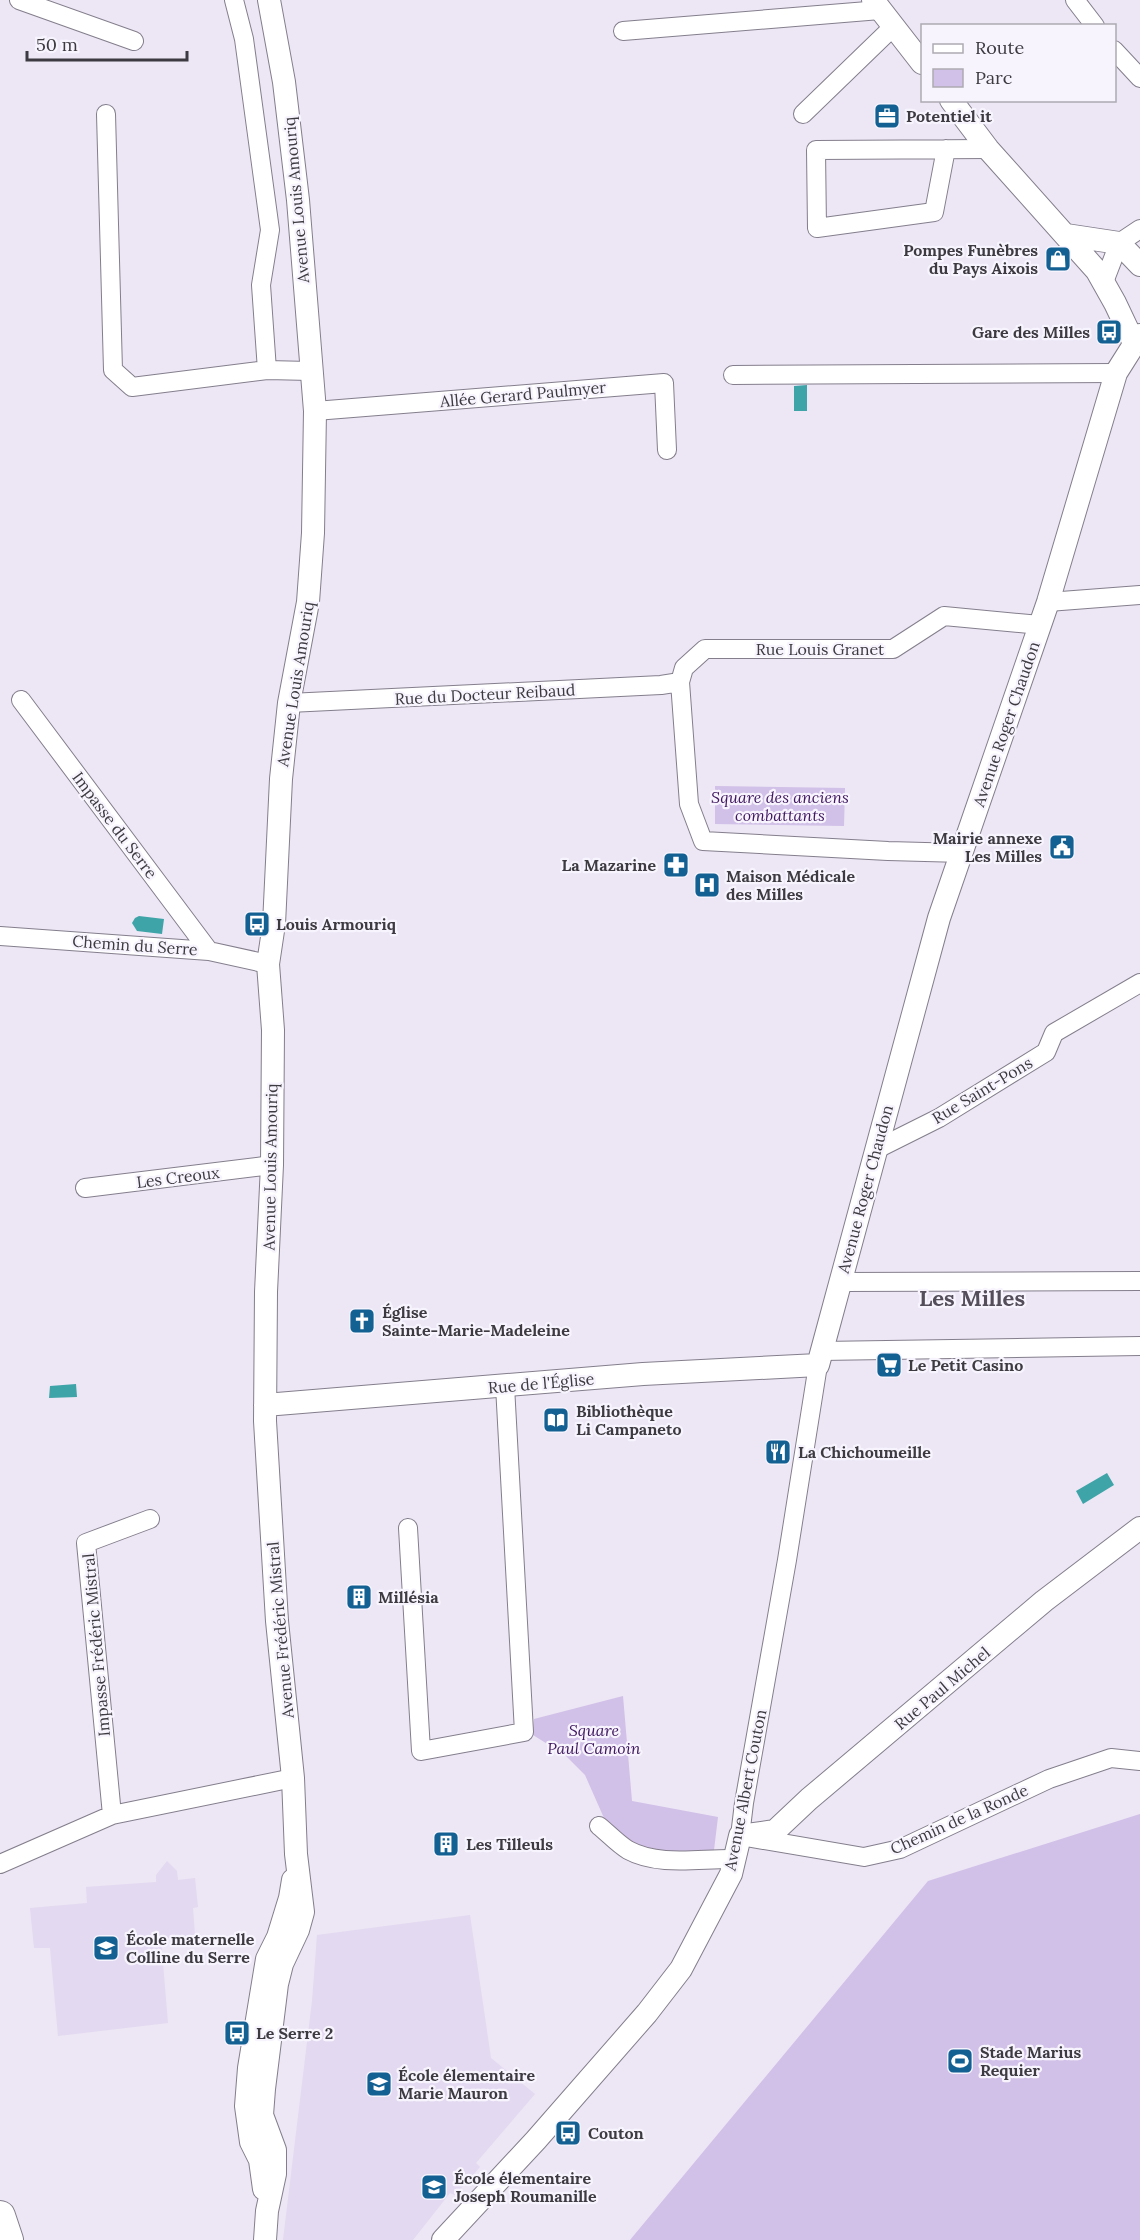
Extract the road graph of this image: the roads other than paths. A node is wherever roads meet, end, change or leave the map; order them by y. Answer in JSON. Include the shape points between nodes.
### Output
{"nodes":[{"id":1,"x":19,"y":0,"type":"edge"},
{"id":2,"x":234,"y":0,"type":"edge"},
{"id":3,"x":269,"y":0,"type":"edge"},
{"id":4,"x":1076,"y":0,"type":"edge"},
{"id":5,"x":883,"y":12,"type":"edge"},
{"id":6,"x":1094,"y":24,"type":"edge"},
{"id":7,"x":623,"y":31,"type":"dead end"},
{"id":8,"x":134,"y":41,"type":"dead end"},
{"id":9,"x":1116,"y":52,"type":"edge"},
{"id":10,"x":921,"y":62,"type":"edge"},
{"id":11,"x":1140,"y":78,"type":"edge"},
{"id":12,"x":953,"y":102,"type":"edge"},
{"id":13,"x":106,"y":114,"type":"dead end"},
{"id":14,"x":803,"y":114,"type":"dead end"},
{"id":15,"x":946,"y":149,"type":"junction"},
{"id":16,"x":988,"y":149,"type":"junction"},
{"id":17,"x":1140,"y":229,"type":"edge"},
{"id":18,"x":1066,"y":235,"type":"junction"},
{"id":19,"x":1119,"y":243,"type":"junction"},
{"id":20,"x":1139,"y":259,"type":"edge"},
{"id":21,"x":1104,"y":282,"type":"junction"},
{"id":22,"x":1138,"y":344,"type":"edge"},
{"id":23,"x":267,"y":369,"type":"junction"},
{"id":24,"x":310,"y":371,"type":"junction"},
{"id":25,"x":1116,"y":373,"type":"junction"},
{"id":26,"x":734,"y":375,"type":"dead end"},
{"id":27,"x":315,"y":411,"type":"junction"},
{"id":28,"x":667,"y":450,"type":"dead end"},
{"id":29,"x":1140,"y":595,"type":"edge"},
{"id":30,"x":1048,"y":602,"type":"junction"},
{"id":31,"x":1041,"y":625,"type":"junction"},
{"id":32,"x":680,"y":682,"type":"junction"},
{"id":33,"x":21,"y":700,"type":"dead end"},
{"id":34,"x":289,"y":703,"type":"junction"},
{"id":35,"x":962,"y":853,"type":"junction"},
{"id":36,"x":0,"y":936,"type":"edge"},
{"id":37,"x":209,"y":951,"type":"junction"},
{"id":38,"x":268,"y":964,"type":"junction"},
{"id":39,"x":1140,"y":983,"type":"edge"},
{"id":40,"x":875,"y":1150,"type":"junction"},
{"id":41,"x":272,"y":1165,"type":"junction"},
{"id":42,"x":85,"y":1188,"type":"dead end"},
{"id":43,"x":1140,"y":1281,"type":"edge"},
{"id":44,"x":840,"y":1282,"type":"junction"},
{"id":45,"x":1140,"y":1346,"type":"edge"},
{"id":46,"x":819,"y":1358,"type":"junction"},
{"id":47,"x":505,"y":1386,"type":"junction"},
{"id":48,"x":265,"y":1405,"type":"junction"},
{"id":49,"x":150,"y":1518,"type":"dead end"},
{"id":50,"x":408,"y":1528,"type":"dead end"},
{"id":51,"x":1140,"y":1528,"type":"edge"},
{"id":52,"x":1140,"y":1761,"type":"edge"},
{"id":53,"x":293,"y":1778,"type":"junction"},
{"id":54,"x":112,"y":1815,"type":"junction"},
{"id":55,"x":599,"y":1826,"type":"dead end"},
{"id":56,"x":740,"y":1836,"type":"junction"},
{"id":57,"x":735,"y":1859,"type":"junction"},
{"id":58,"x":0,"y":1864,"type":"edge"},
{"id":59,"x":0,"y":2216,"type":"edge"},
{"id":60,"x":8,"y":2240,"type":"edge"},
{"id":61,"x":265,"y":2240,"type":"edge"},
{"id":62,"x":443,"y":2240,"type":"edge"}],
"edges":[{"from":1,"to":8,"type":"street"},
{"from":2,"to":23,"type":"street","via":[[244,39],[270,230],[261,285]]},
{"from":3,"to":24,"type":"street","name":"Avenue Louis Amouriq","via":[[284,82],[298,200]]},
{"from":4,"to":6,"type":"street"},
{"from":5,"to":7,"type":"street"},
{"from":5,"to":10,"type":"street"},
{"from":5,"to":14,"type":"street"},
{"from":9,"to":11,"type":"street"},
{"from":12,"to":16,"type":"street"},
{"from":13,"to":23,"type":"street","via":[[113,370],[132,387]]},
{"from":15,"to":15,"type":"street","via":[[816,150],[817,228],[934,212]]},
{"from":15,"to":16,"type":"street"},
{"from":16,"to":18,"type":"street"},
{"from":17,"to":19,"type":"street"},
{"from":18,"to":19,"type":"street"},
{"from":18,"to":21,"type":"street"},
{"from":19,"to":20,"type":"street"},
{"from":19,"to":21,"type":"street"},
{"from":20,"to":21,"type":"street"},
{"from":21,"to":22,"type":"street"},
{"from":22,"to":25,"type":"street","name":"Avenue Roger Chaudon"},
{"from":23,"to":24,"type":"street"},
{"from":24,"to":27,"type":"street","name":"Avenue Louis Amouriq"},
{"from":25,"to":26,"type":"street"},
{"from":25,"to":30,"type":"street","name":"Avenue Roger Chaudon"},
{"from":27,"to":28,"type":"street","name":"Allée Gerard Paulmyer","via":[[664,383]]},
{"from":27,"to":34,"type":"street","name":"Avenue Louis Amouriq","via":[[308,602]]},
{"from":29,"to":30,"type":"street"},
{"from":30,"to":31,"type":"street","name":"Avenue Roger Chaudon"},
{"from":31,"to":32,"type":"street","name":"Rue Louis Granet","via":[[944,616],[893,649],[705,649],[684,668]]},
{"from":31,"to":35,"type":"street","name":"Avenue Roger Chaudon"},
{"from":32,"to":34,"type":"street","name":"Rue du Docteur Reibaud"},
{"from":32,"to":35,"type":"street","via":[[689,804],[703,841]]},
{"from":33,"to":37,"type":"street","name":"Impasse du Serre"},
{"from":34,"to":38,"type":"street","name":"Avenue Louis Amouriq"},
{"from":35,"to":40,"type":"street","name":"Avenue Roger Chaudon","via":[[939,918]]},
{"from":36,"to":37,"type":"street","name":"Chemin du Serre"},
{"from":37,"to":38,"type":"street","name":"Chemin du Serre"},
{"from":38,"to":41,"type":"street","name":"Avenue Louis Amouriq","via":[[273,1030]]},
{"from":39,"to":40,"type":"street","name":"Rue Saint-Pons","via":[[1054,1033],[1046,1052],[939,1118]]},
{"from":40,"to":44,"type":"street","name":"Avenue Roger Chaudon"},
{"from":41,"to":42,"type":"street","name":"Les Creoux"},
{"from":41,"to":48,"type":"street","name":"Avenue Louis Amouriq"},
{"from":43,"to":44,"type":"street"},
{"from":44,"to":46,"type":"street","name":"Avenue Roger Chaudon"},
{"from":45,"to":46,"type":"street"},
{"from":46,"to":47,"type":"street","name":"Rue de l'Église"},
{"from":46,"to":56,"type":"street","name":"Avenue Albert Couton"},
{"from":47,"to":48,"type":"street","name":"Rue de l'Église"},
{"from":47,"to":50,"type":"street","via":[[524,1732],[421,1752]]},
{"from":48,"to":53,"type":"street","name":"Avenue Frédéric Mistral","via":[[277,1621]]},
{"from":49,"to":54,"type":"street","name":"Impasse Frédéric Mistral","via":[[86,1543]]},
{"from":51,"to":56,"type":"street","name":"Rue Paul Michel","via":[[1044,1601],[775,1831]]},
{"from":52,"to":56,"type":"street","name":"Chemin de la Ronde","via":[[1112,1758],[1049,1779],[900,1849],[864,1857]]},
{"from":53,"to":54,"type":"street"},
{"from":53,"to":61,"type":"street","name":"Avenue Frédéric Mistral","via":[[296,1854],[290,1898],[267,1959],[246,2106],[251,2142],[260,2160],[267,2211]]},
{"from":54,"to":58,"type":"street"},
{"from":55,"to":57,"type":"street","via":[[629,1850],[654,1858]]},
{"from":56,"to":57,"type":"street","name":"Avenue Albert Couton"},
{"from":57,"to":62,"type":"street","name":"Avenue Albert Couton","via":[[731,1874],[681,1969],[543,2132]]},
{"from":59,"to":60,"type":"highway"}]}
